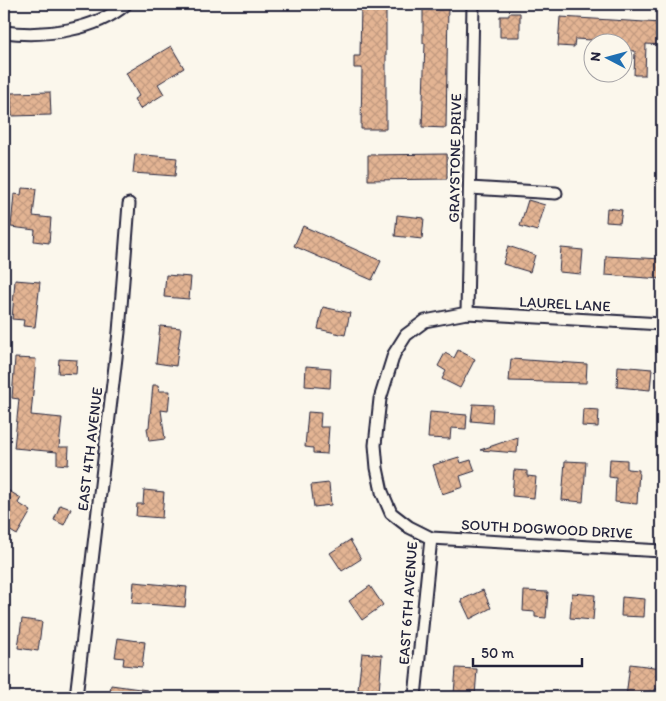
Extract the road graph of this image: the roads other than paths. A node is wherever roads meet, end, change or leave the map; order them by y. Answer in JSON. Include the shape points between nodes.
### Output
{"nodes":[{"id":1,"x":126,"y":4,"type":"edge"},
{"id":2,"x":473,"y":4,"type":"edge"},
{"id":3,"x":4,"y":32,"type":"edge"},
{"id":4,"x":470,"y":188,"type":"junction"},
{"id":5,"x":556,"y":193,"type":"dead end"},
{"id":6,"x":130,"y":204,"type":"dead end"},
{"id":7,"x":466,"y":313,"type":"junction"},
{"id":8,"x":662,"y":324,"type":"edge"},
{"id":9,"x":430,"y":538,"type":"junction"},
{"id":10,"x":662,"y":551,"type":"edge"},
{"id":11,"x":76,"y":697,"type":"edge"},
{"id":12,"x":415,"y":697,"type":"edge"}],
"edges":[{"from":1,"to":3,"type":"street","via":[[100,21],[79,28]]},
{"from":2,"to":4,"type":"street","name":"GRAYSTONE DRIVE"},
{"from":4,"to":5,"type":"street"},
{"from":4,"to":7,"type":"street","name":"GRAYSTONE DRIVE"},
{"from":6,"to":11,"type":"street","name":"EAST 4TH AVENUE","via":[[119,332]]},
{"from":7,"to":8,"type":"street","name":"LAUREL LANE"},
{"from":7,"to":9,"type":"street","name":"EAST 6TH AVENUE","via":[[425,321],[406,335],[394,354],[380,399],[375,445],[382,492],[391,513]]},
{"from":9,"to":10,"type":"street","name":"SOUTH DOGWOOD DRIVE"},
{"from":9,"to":12,"type":"street","name":"EAST 6TH AVENUE"}]}
